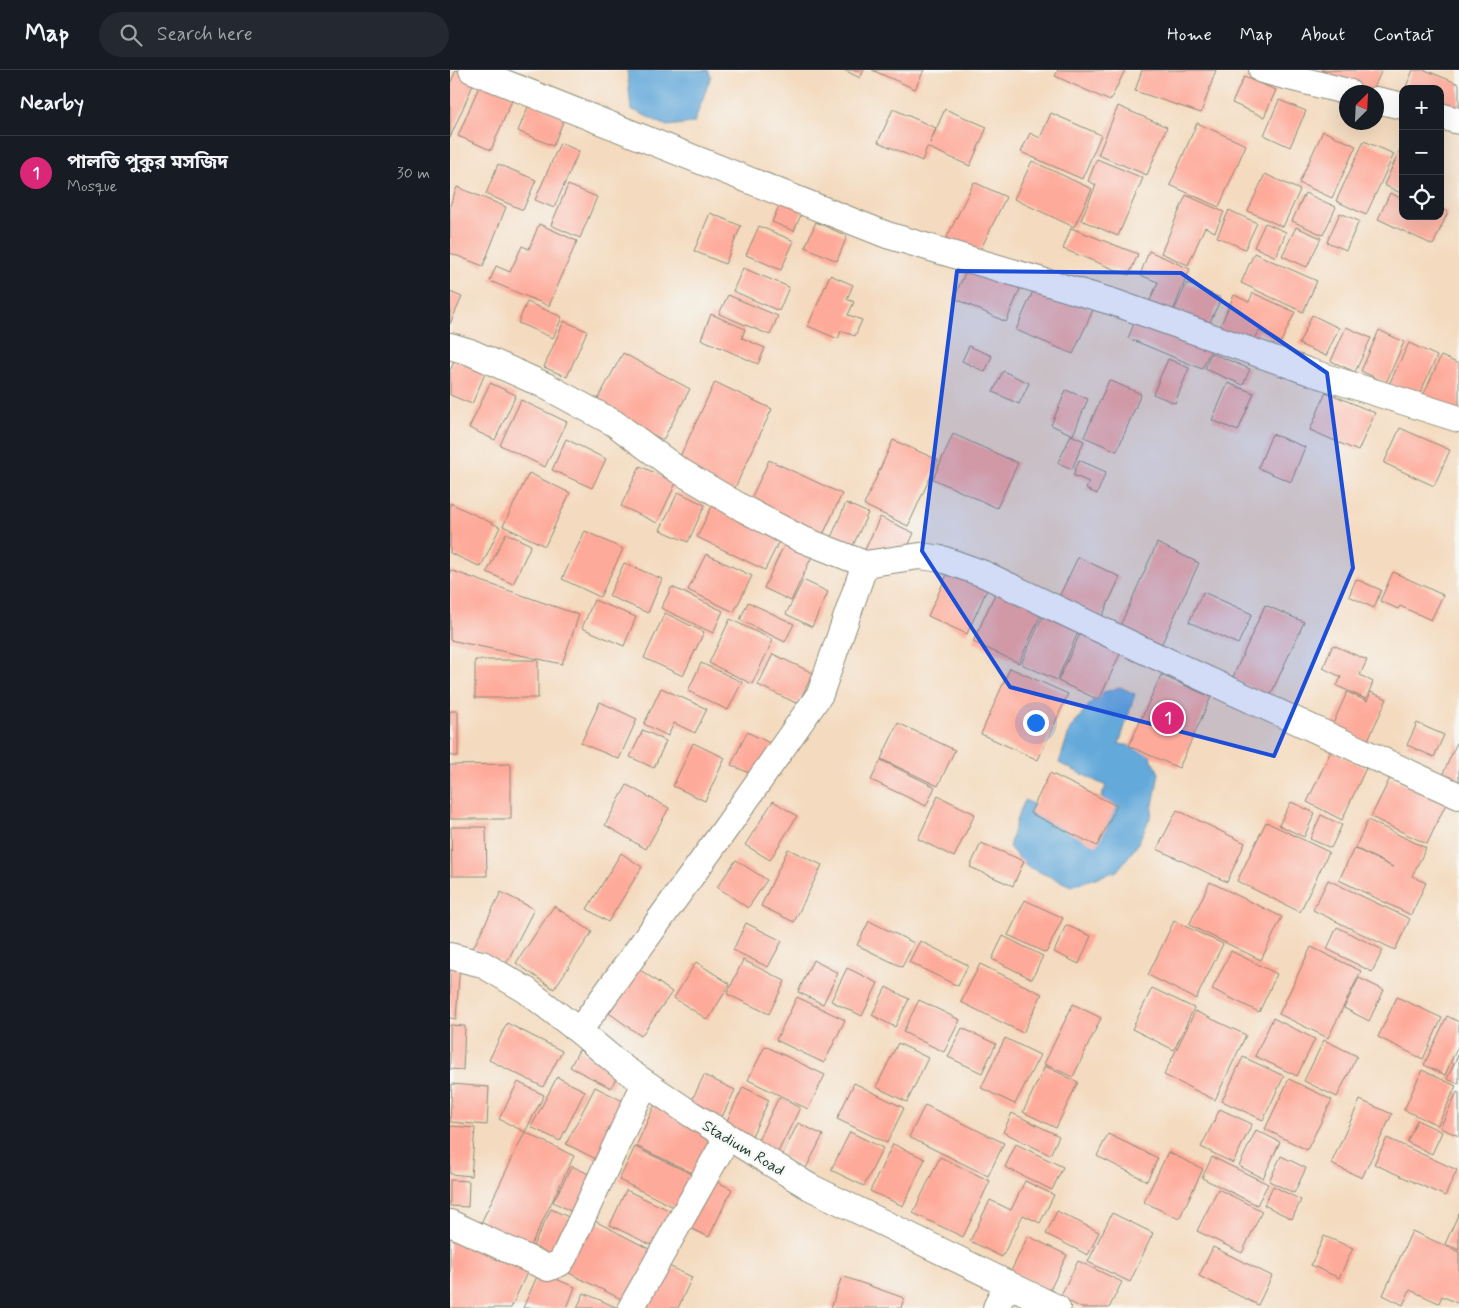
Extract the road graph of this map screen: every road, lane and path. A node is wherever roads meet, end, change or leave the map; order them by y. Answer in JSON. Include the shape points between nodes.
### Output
{"nodes":[{"id":1,"x":472,"y":70,"type":"edge"},
{"id":2,"x":1262,"y":70,"type":"edge"},
{"id":3,"x":1339,"y":90,"type":"edge"},
{"id":4,"x":1384,"y":102,"type":"edge"},
{"id":5,"x":1399,"y":105,"type":"edge"},
{"id":6,"x":1444,"y":117,"type":"edge"},
{"id":7,"x":1459,"y":121,"type":"edge"},
{"id":8,"x":450,"y":346,"type":"edge"},
{"id":9,"x":1459,"y":418,"type":"edge"},
{"id":10,"x":865,"y":564,"type":"junction"},
{"id":11,"x":1459,"y":796,"type":"edge"},
{"id":12,"x":450,"y":956,"type":"edge"},
{"id":13,"x":579,"y":1031,"type":"junction"},
{"id":14,"x":645,"y":1083,"type":"junction"},
{"id":15,"x":727,"y":1138,"type":"junction"},
{"id":16,"x":450,"y":1223,"type":"edge"},
{"id":17,"x":1007,"y":1283,"type":"junction"},
{"id":18,"x":632,"y":1308,"type":"edge"},
{"id":19,"x":996,"y":1308,"type":"edge"},
{"id":20,"x":1057,"y":1308,"type":"edge"}],
"edges":[{"from":1,"to":9,"type":"street","via":[[887,235],[1113,302],[1310,372]]},
{"from":2,"to":3,"type":"street"},
{"from":4,"to":5,"type":"street"},
{"from":6,"to":7,"type":"street"},
{"from":8,"to":10,"type":"street","via":[[544,385],[614,423],[678,470],[744,509],[799,538]]},
{"from":10,"to":11,"type":"street","via":[[920,556],[942,559],[984,574]]},
{"from":10,"to":13,"type":"street","via":[[820,694]]},
{"from":12,"to":13,"type":"street","name":"Stadium Road","via":[[482,964],[526,990]]},
{"from":13,"to":14,"type":"street","name":"Stadium Road"},
{"from":14,"to":15,"type":"street","name":"Stadium Road"},
{"from":14,"to":16,"type":"street","via":[[560,1263],[548,1268]]},
{"from":15,"to":17,"type":"street","name":"Stadium Road","via":[[810,1187]]},
{"from":15,"to":18,"type":"street"},
{"from":17,"to":19,"type":"street"},
{"from":17,"to":20,"type":"street","name":"Stadium Road"}]}
